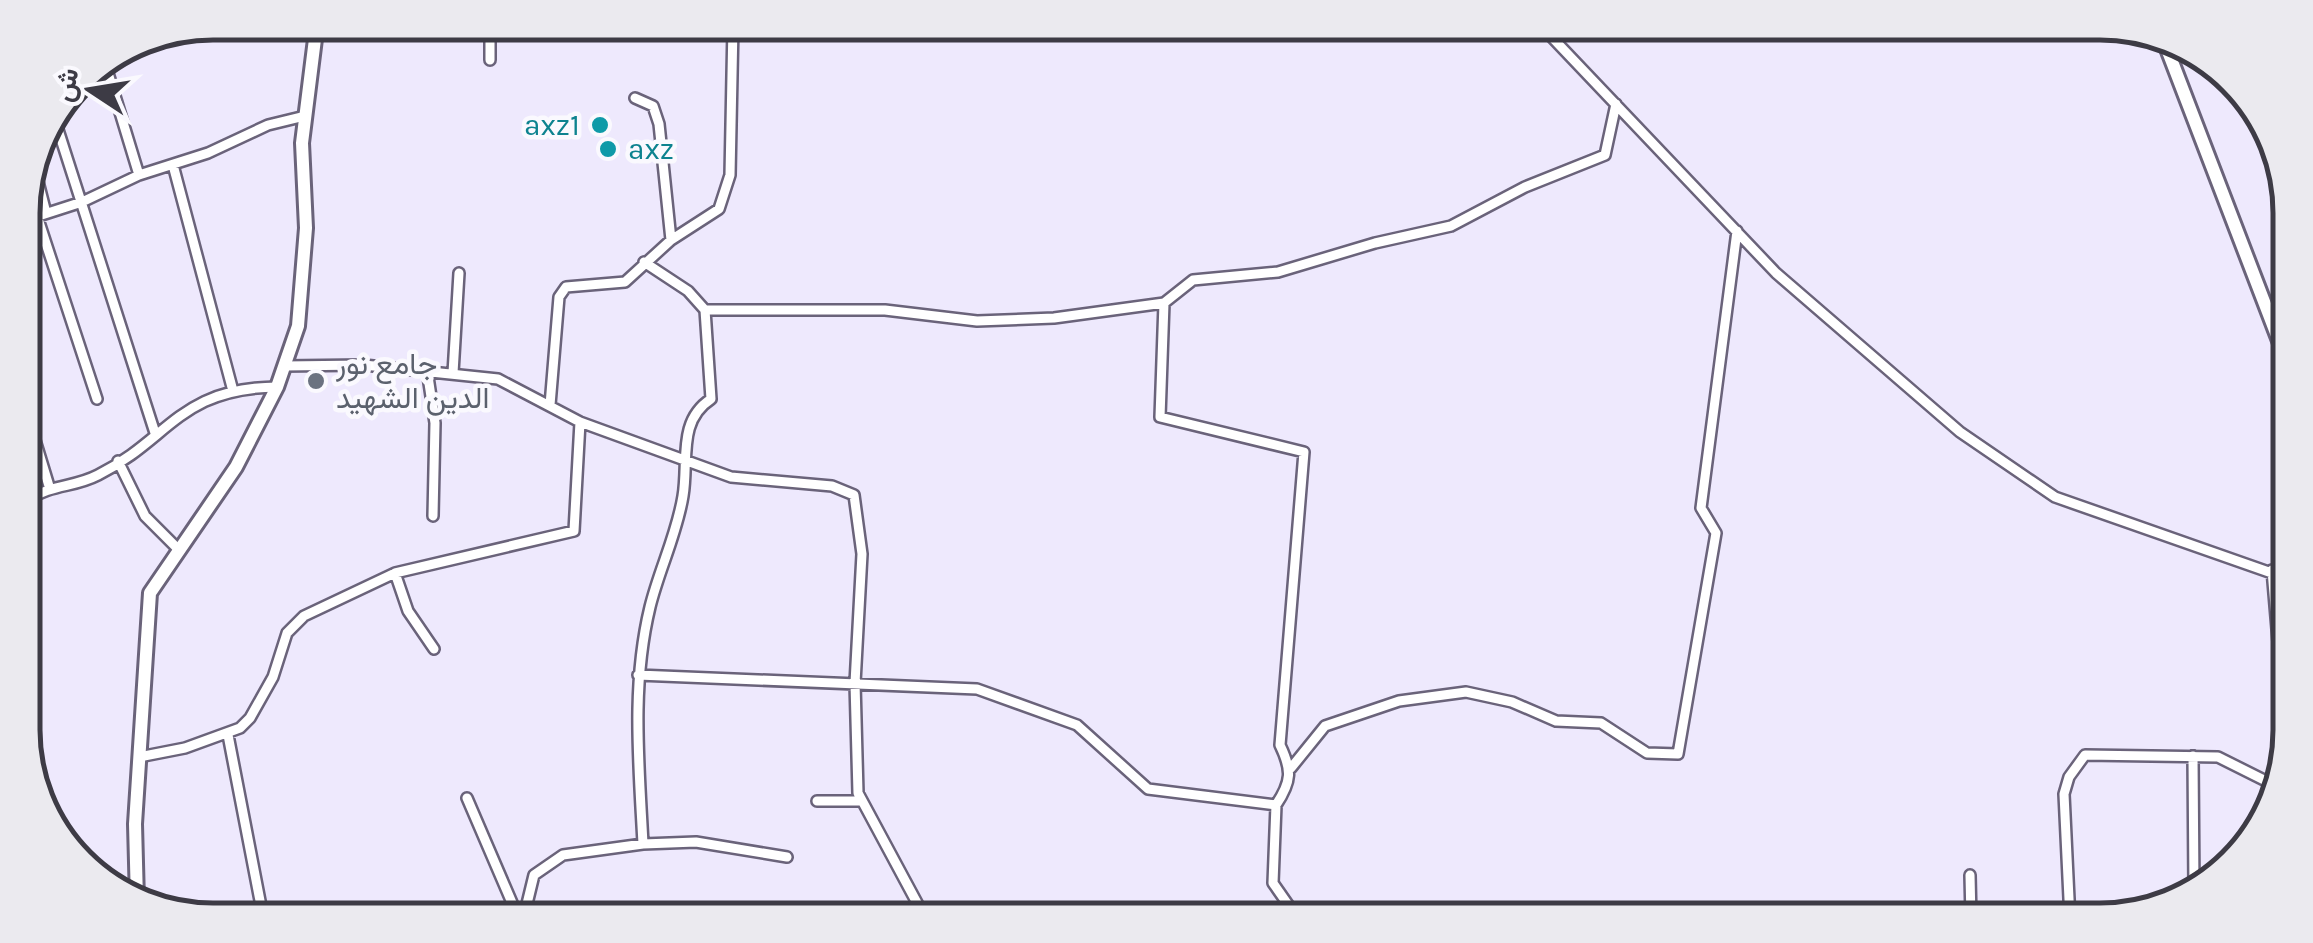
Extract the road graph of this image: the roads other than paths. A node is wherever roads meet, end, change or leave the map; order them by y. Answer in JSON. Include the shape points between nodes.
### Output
{"nodes":[{"id":1,"x":315,"y":40,"type":"edge"},
{"id":2,"x":490,"y":40,"type":"edge"},
{"id":3,"x":733,"y":40,"type":"edge"},
{"id":4,"x":1555,"y":40,"type":"edge"},
{"id":5,"x":2168,"y":54,"type":"edge"},
{"id":6,"x":490,"y":60,"type":"dead end"},
{"id":7,"x":109,"y":76,"type":"edge"},
{"id":8,"x":634,"y":98,"type":"dead end"},
{"id":9,"x":1616,"y":104,"type":"junction"},
{"id":10,"x":305,"y":116,"type":"junction"},
{"id":11,"x":59,"y":134,"type":"edge"},
{"id":12,"x":173,"y":165,"type":"junction"},
{"id":13,"x":139,"y":174,"type":"junction"},
{"id":14,"x":82,"y":202,"type":"junction"},
{"id":15,"x":40,"y":203,"type":"edge"},
{"id":16,"x":42,"y":215,"type":"junction"},
{"id":17,"x":1736,"y":231,"type":"junction"},
{"id":18,"x":671,"y":240,"type":"junction"},
{"id":19,"x":644,"y":262,"type":"junction"},
{"id":20,"x":459,"y":273,"type":"dead end"},
{"id":21,"x":1164,"y":302,"type":"junction"},
{"id":22,"x":706,"y":310,"type":"junction"},
{"id":23,"x":2273,"y":325,"type":"edge"},
{"id":24,"x":284,"y":366,"type":"junction"},
{"id":25,"x":426,"y":370,"type":"junction"},
{"id":26,"x":453,"y":373,"type":"junction"},
{"id":27,"x":277,"y":387,"type":"junction"},
{"id":28,"x":233,"y":391,"type":"junction"},
{"id":29,"x":97,"y":399,"type":"dead end"},
{"id":30,"x":550,"y":405,"type":"junction"},
{"id":31,"x":580,"y":422,"type":"junction"},
{"id":32,"x":155,"y":433,"type":"junction"},
{"id":33,"x":40,"y":456,"type":"edge"},
{"id":34,"x":686,"y":460,"type":"junction"},
{"id":35,"x":118,"y":462,"type":"junction"},
{"id":36,"x":49,"y":486,"type":"junction"},
{"id":37,"x":40,"y":491,"type":"edge"},
{"id":38,"x":433,"y":516,"type":"dead end"},
{"id":39,"x":180,"y":550,"type":"junction"},
{"id":40,"x":2272,"y":570,"type":"joint"},
{"id":41,"x":394,"y":573,"type":"junction"},
{"id":42,"x":2273,"y":582,"type":"edge"},
{"id":43,"x":434,"y":649,"type":"dead end"},
{"id":44,"x":638,"y":675,"type":"junction"},
{"id":45,"x":855,"y":683,"type":"junction"},
{"id":46,"x":228,"y":734,"type":"junction"},
{"id":47,"x":2193,"y":756,"type":"junction"},
{"id":48,"x":138,"y":757,"type":"junction"},
{"id":49,"x":1291,"y":768,"type":"junction"},
{"id":50,"x":2265,"y":781,"type":"edge"},
{"id":51,"x":467,"y":798,"type":"dead end"},
{"id":52,"x":816,"y":800,"type":"dead end"},
{"id":53,"x":862,"y":801,"type":"junction"},
{"id":54,"x":1276,"y":804,"type":"junction"},
{"id":55,"x":643,"y":844,"type":"junction"},
{"id":56,"x":788,"y":858,"type":"dead end"},
{"id":57,"x":1970,"y":875,"type":"dead end"},
{"id":58,"x":2194,"y":875,"type":"edge"},
{"id":59,"x":137,"y":885,"type":"edge"},
{"id":60,"x":260,"y":903,"type":"edge"},
{"id":61,"x":512,"y":903,"type":"edge"},
{"id":62,"x":527,"y":903,"type":"edge"},
{"id":63,"x":917,"y":903,"type":"edge"},
{"id":64,"x":1287,"y":903,"type":"edge"},
{"id":65,"x":1971,"y":903,"type":"edge"},
{"id":66,"x":2069,"y":903,"type":"edge"}],
"edges":[{"from":1,"to":10,"type":"street"},
{"from":2,"to":6,"type":"street"},
{"from":3,"to":18,"type":"street","via":[[730,175],[719,210]]},
{"from":4,"to":9,"type":"street"},
{"from":5,"to":23,"type":"street"},
{"from":7,"to":13,"type":"street"},
{"from":8,"to":18,"type":"street","via":[[653,106],[659,124]]},
{"from":9,"to":17,"type":"street"},
{"from":9,"to":21,"type":"street","via":[[1605,155],[1450,226],[1278,272],[1193,280]]},
{"from":10,"to":12,"type":"street"},
{"from":10,"to":24,"type":"street","via":[[300,306]]},
{"from":11,"to":14,"type":"street"},
{"from":12,"to":13,"type":"street"},
{"from":12,"to":28,"type":"street"},
{"from":13,"to":14,"type":"street"},
{"from":14,"to":16,"type":"street"},
{"from":14,"to":32,"type":"street"},
{"from":15,"to":16,"type":"street"},
{"from":16,"to":29,"type":"street"},
{"from":17,"to":40,"type":"street","via":[[1960,432],[2056,496]]},
{"from":17,"to":49,"type":"street","via":[[1700,508],[1716,533],[1678,754],[1648,753],[1601,723],[1556,721],[1466,692],[1398,701],[1326,726]]},
{"from":18,"to":19,"type":"street"},
{"from":19,"to":22,"type":"street"},
{"from":19,"to":30,"type":"street","via":[[625,282],[566,286],[559,297]]},
{"from":20,"to":26,"type":"street"},
{"from":21,"to":22,"type":"street","via":[[977,321],[885,310]]},
{"from":21,"to":49,"type":"street","via":[[1160,418],[1304,452],[1280,745]]},
{"from":22,"to":34,"type":"street","via":[[711,399],[696,408]]},
{"from":24,"to":25,"type":"street"},
{"from":24,"to":27,"type":"street"},
{"from":25,"to":26,"type":"street"},
{"from":25,"to":38,"type":"street","via":[[435,423]]},
{"from":26,"to":30,"type":"street","via":[[498,379]]},
{"from":27,"to":28,"type":"street"},
{"from":27,"to":39,"type":"street","via":[[236,468]]},
{"from":28,"to":32,"type":"street","via":[[186,408]]},
{"from":30,"to":31,"type":"street"},
{"from":31,"to":34,"type":"street"},
{"from":31,"to":41,"type":"street","via":[[574,530]]},
{"from":32,"to":35,"type":"street"},
{"from":33,"to":36,"type":"street"},
{"from":34,"to":44,"type":"street","via":[[683,498]]},
{"from":34,"to":45,"type":"street","via":[[731,477],[832,486],[854,495],[862,554]]},
{"from":35,"to":36,"type":"street","via":[[97,476]]},
{"from":35,"to":39,"type":"street","via":[[145,516]]},
{"from":36,"to":37,"type":"street"},
{"from":39,"to":48,"type":"street","via":[[150,593]]},
{"from":40,"to":42,"type":"street"},
{"from":41,"to":43,"type":"street","via":[[408,611]]},
{"from":41,"to":46,"type":"street","via":[[294,623],[250,718]]},
{"from":44,"to":45,"type":"street"},
{"from":44,"to":55,"type":"street"},
{"from":45,"to":53,"type":"street"},
{"from":45,"to":54,"type":"street","via":[[977,688],[1077,724],[1148,790]]},
{"from":46,"to":48,"type":"street"},
{"from":46,"to":60,"type":"street"},
{"from":47,"to":50,"type":"street","via":[[2218,757]]},
{"from":47,"to":58,"type":"street"},
{"from":47,"to":66,"type":"street","via":[[2094,752],[2080,760],[2064,794]]},
{"from":48,"to":59,"type":"street"},
{"from":49,"to":54,"type":"street"},
{"from":51,"to":61,"type":"street"},
{"from":52,"to":53,"type":"street"},
{"from":53,"to":63,"type":"street"},
{"from":54,"to":64,"type":"street","via":[[1272,883]]},
{"from":55,"to":56,"type":"street","via":[[696,842]]},
{"from":55,"to":62,"type":"street","via":[[563,855],[534,876]]},
{"from":57,"to":65,"type":"street"}]}
